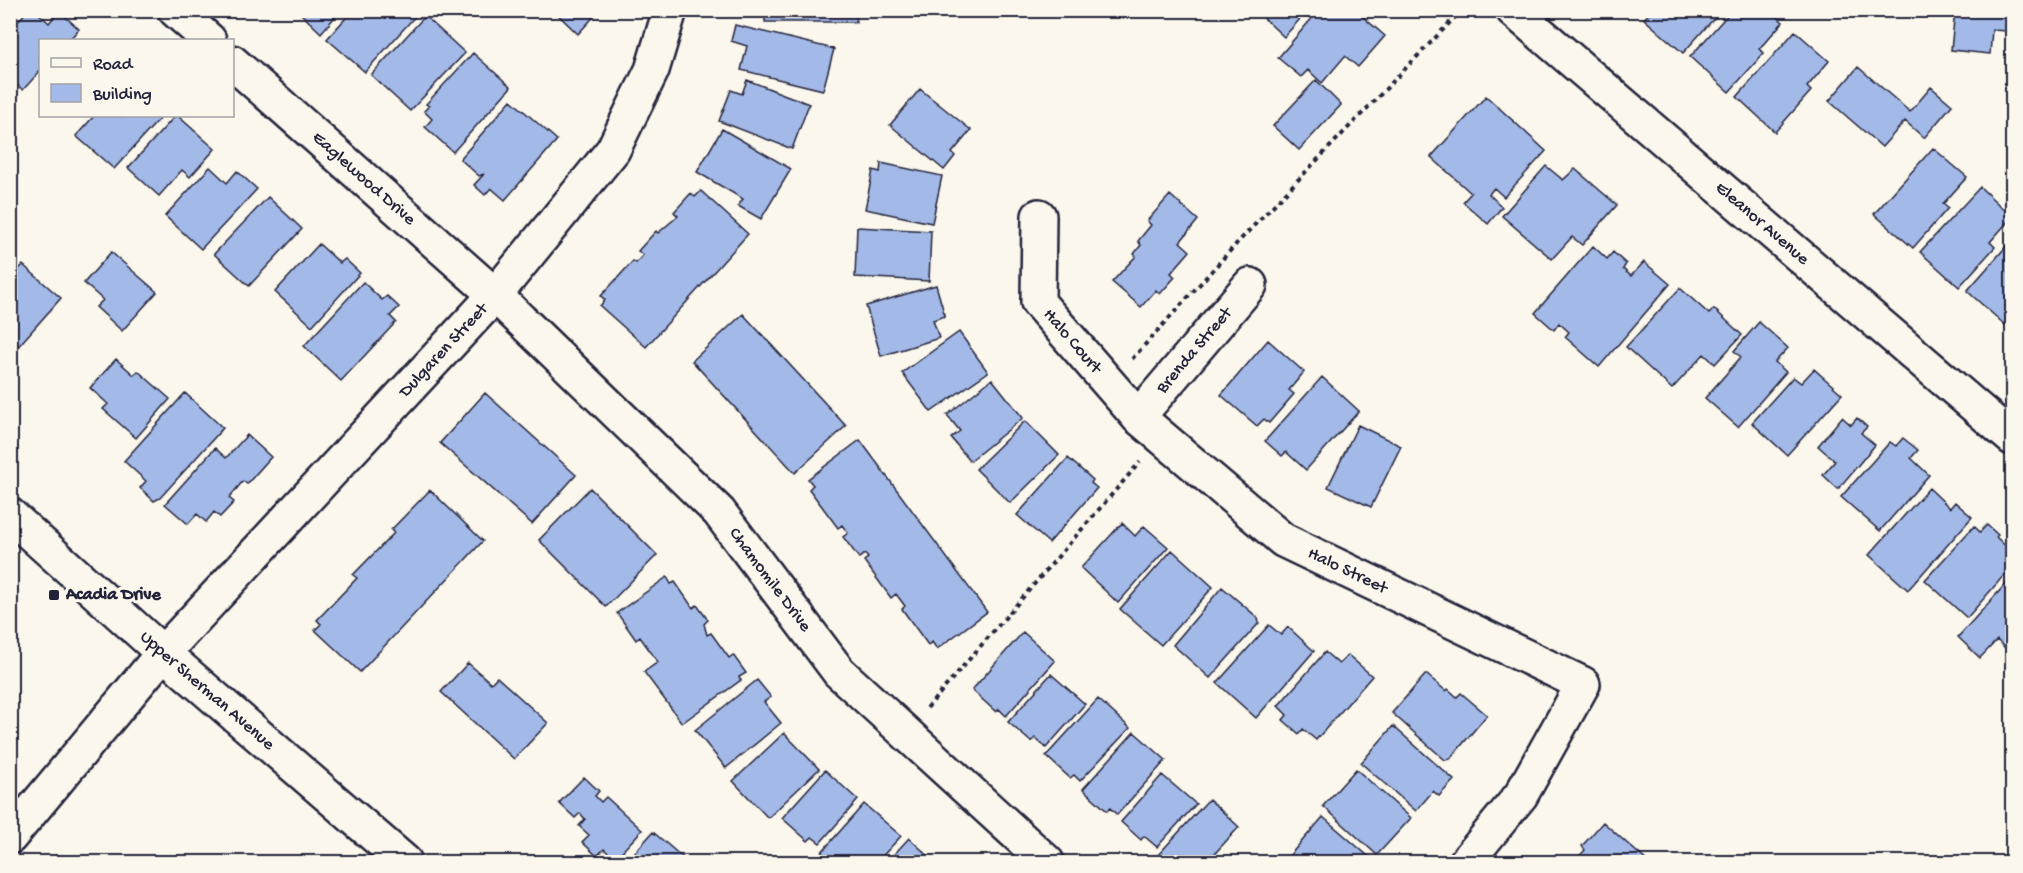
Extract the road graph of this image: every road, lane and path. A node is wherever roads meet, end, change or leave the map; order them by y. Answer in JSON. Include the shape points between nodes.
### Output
{"nodes":[{"id":1,"x":175,"y":10,"type":"edge"},
{"id":2,"x":670,"y":10,"type":"edge"},
{"id":3,"x":1462,"y":10,"type":"edge"},
{"id":4,"x":1513,"y":10,"type":"edge"},
{"id":5,"x":208,"y":39,"type":"edge"},
{"id":6,"x":234,"y":64,"type":"edge"},
{"id":7,"x":1039,"y":216,"type":"dead end"},
{"id":8,"x":1250,"y":285,"type":"dead end"},
{"id":9,"x":495,"y":295,"type":"junction"},
{"id":10,"x":1109,"y":384,"type":"junction"},
{"id":11,"x":1150,"y":427,"type":"junction"},
{"id":12,"x":2013,"y":438,"type":"edge"},
{"id":13,"x":10,"y":516,"type":"edge"},
{"id":14,"x":163,"y":653,"type":"junction"},
{"id":15,"x":905,"y":733,"type":"junction"},
{"id":16,"x":10,"y":837,"type":"edge"},
{"id":17,"x":405,"y":862,"type":"edge"},
{"id":18,"x":1047,"y":862,"type":"edge"},
{"id":19,"x":1466,"y":862,"type":"edge"}],
"edges":[{"from":1,"to":5,"type":"street"},
{"from":2,"to":9,"type":"street","name":"Dulgaren Street","via":[[652,70],[613,150]]},
{"from":3,"to":10,"type":"path","via":[[1238,242]]},
{"from":4,"to":12,"type":"street","name":"Eleanor Avenue"},
{"from":6,"to":9,"type":"street","name":"Eaglewood Drive"},
{"from":7,"to":10,"type":"street","name":"Halo Court","via":[[1038,302]]},
{"from":8,"to":11,"type":"street","name":"Brenda Street"},
{"from":9,"to":14,"type":"street","name":"Dulgaren Street"},
{"from":9,"to":15,"type":"street","name":"Chamomile Drive","via":[[719,512],[839,672]]},
{"from":10,"to":11,"type":"street","name":"Halo Court"},
{"from":11,"to":15,"type":"path"},
{"from":11,"to":19,"type":"street","name":"Halo Street","via":[[1283,540],[1583,684],[1521,795]]},
{"from":13,"to":14,"type":"street","name":"Upper Sherman Avenue"},
{"from":14,"to":16,"type":"street"},
{"from":14,"to":17,"type":"street","name":"Upper Sherman Avenue"},
{"from":15,"to":18,"type":"street","name":"Chamomile Drive"}]}
